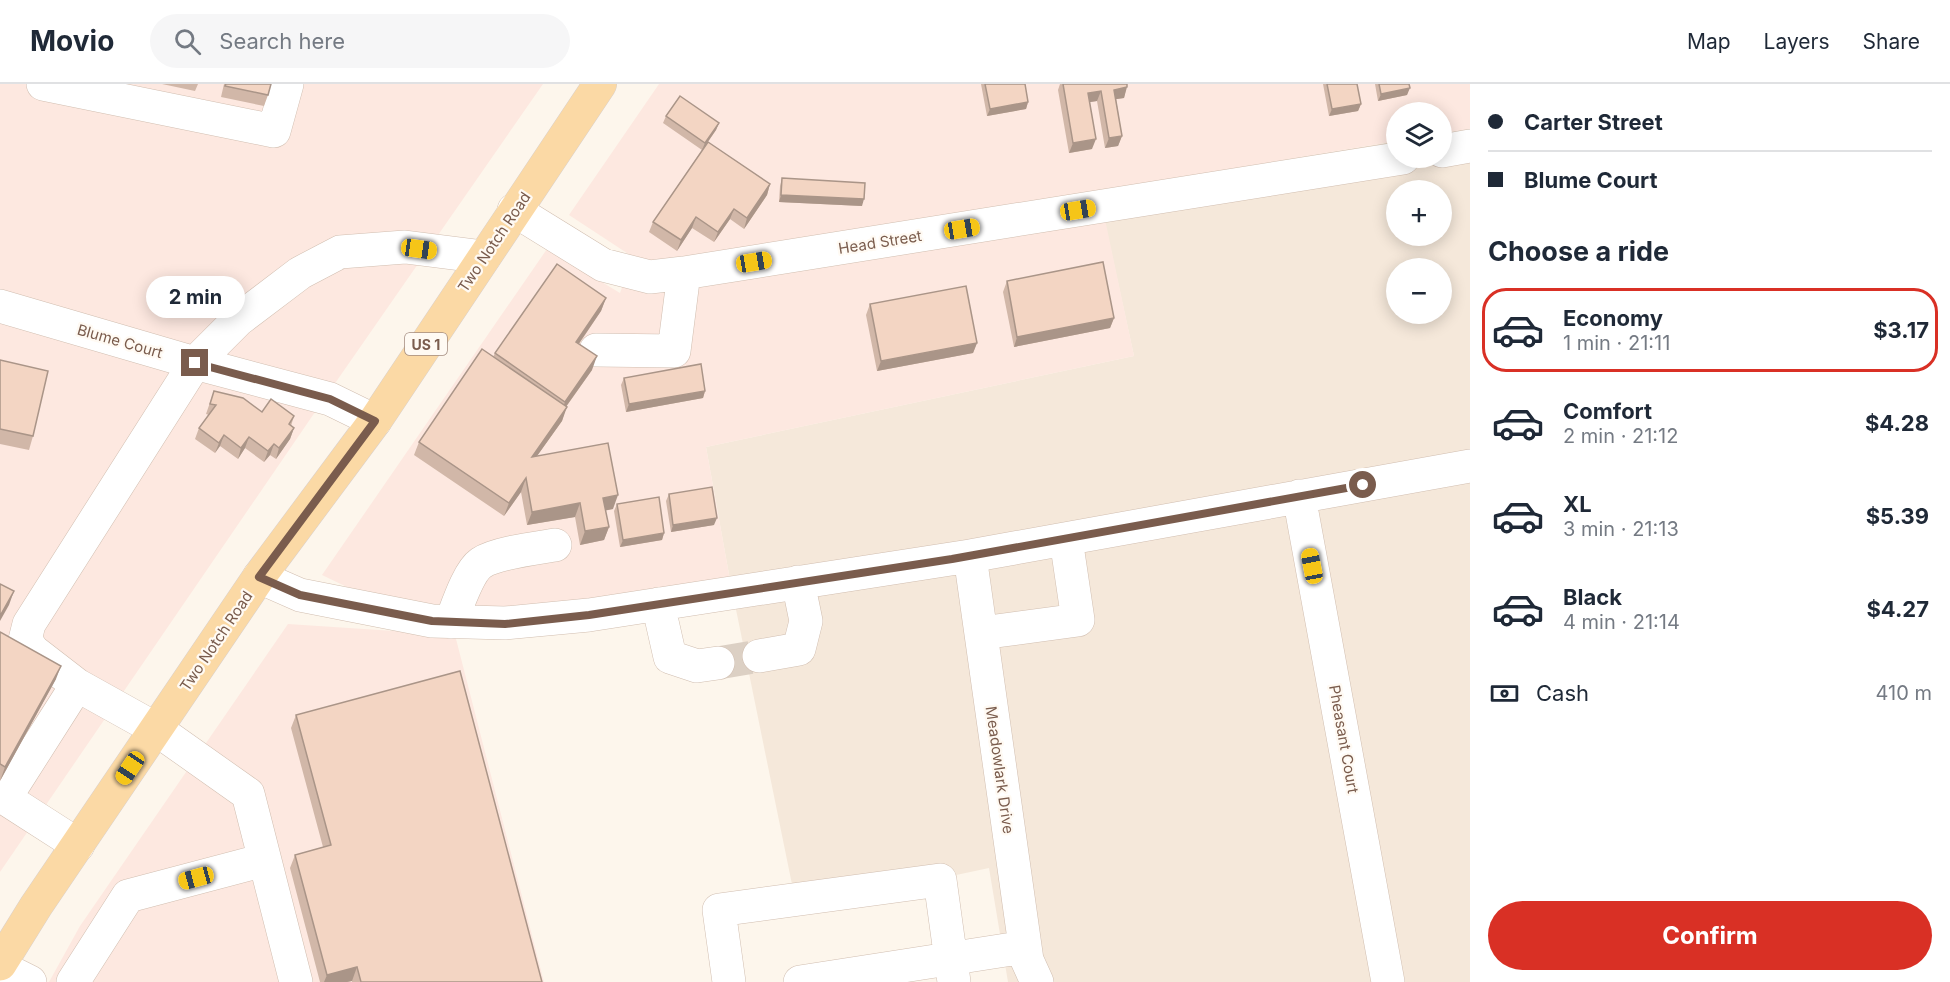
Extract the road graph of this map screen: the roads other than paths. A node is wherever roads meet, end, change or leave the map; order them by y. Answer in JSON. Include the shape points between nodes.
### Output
{"nodes":[{"id":1,"x":43,"y":84,"type":"edge"},
{"id":2,"x":287,"y":84,"type":"edge"},
{"id":3,"x":600,"y":84,"type":"edge"},
{"id":4,"x":1470,"y":146,"type":"edge"},
{"id":5,"x":1452,"y":149,"type":"edge"},
{"id":6,"x":1386,"y":161,"type":"edge"},
{"id":7,"x":514,"y":210,"type":"junction"},
{"id":8,"x":484,"y":257,"type":"junction"},
{"id":9,"x":684,"y":273,"type":"junction"},
{"id":10,"x":0,"y":306,"type":"edge"},
{"id":11,"x":596,"y":350,"type":"dead end"},
{"id":12,"x":195,"y":363,"type":"junction"},
{"id":13,"x":375,"y":421,"type":"junction"},
{"id":14,"x":1470,"y":466,"type":"edge"},
{"id":15,"x":1299,"y":496,"type":"junction"},
{"id":16,"x":1066,"y":538,"type":"junction"},
{"id":17,"x":555,"y":545,"type":"dead end"},
{"id":18,"x":970,"y":556,"type":"junction"},
{"id":19,"x":259,"y":577,"type":"junction"},
{"id":20,"x":798,"y":582,"type":"junction"},
{"id":21,"x":658,"y":604,"type":"junction"},
{"id":22,"x":451,"y":622,"type":"junction"},
{"id":23,"x":981,"y":633,"type":"junction"},
{"id":24,"x":759,"y":656,"type":"tunnel mouth"},
{"id":25,"x":718,"y":663,"type":"tunnel mouth"},
{"id":26,"x":77,"y":685,"type":"junction"},
{"id":27,"x":156,"y":729,"type":"junction"},
{"id":28,"x":2,"y":796,"type":"edge"},
{"id":29,"x":78,"y":845,"type":"junction"},
{"id":30,"x":264,"y":860,"type":"junction"},
{"id":31,"x":1025,"y":947,"type":"junction"},
{"id":32,"x":0,"y":965,"type":"edge"},
{"id":33,"x":952,"y":970,"type":"edge"},
{"id":34,"x":30,"y":982,"type":"edge"},
{"id":35,"x":73,"y":982,"type":"edge"},
{"id":36,"x":296,"y":982,"type":"edge"},
{"id":37,"x":729,"y":982,"type":"edge"},
{"id":38,"x":800,"y":982,"type":"edge"},
{"id":39,"x":1037,"y":982,"type":"edge"},
{"id":40,"x":1388,"y":982,"type":"edge"}],
"edges":[{"from":1,"to":2,"type":"street","via":[[274,131]]},
{"from":3,"to":7,"type":"main road","name":"Two Notch Road","number":"US 1"},
{"from":4,"to":5,"type":"street"},
{"from":6,"to":9,"type":"street","name":"Head Street"},
{"from":7,"to":8,"type":"main road","name":"Two Notch Road","number":"US 1"},
{"from":7,"to":9,"type":"street","name":"Head Street","via":[[603,265],[650,277]]},
{"from":8,"to":12,"type":"street","via":[[405,247],[340,252],[300,273],[238,320]]},
{"from":8,"to":13,"type":"main road","name":"Two Notch Road","number":"US 1"},
{"from":9,"to":11,"type":"street","via":[[674,351]]},
{"from":10,"to":12,"type":"street","name":"Blume Court"},
{"from":12,"to":13,"type":"street","name":"Blume Court","via":[[330,399]]},
{"from":12,"to":26,"type":"street","via":[[30,624],[25,640],[33,651]]},
{"from":13,"to":19,"type":"main road","name":"Two Notch Road","number":"US 1"},
{"from":14,"to":15,"type":"street"},
{"from":15,"to":16,"type":"street"},
{"from":15,"to":40,"type":"street","name":"Pheasant Court"},
{"from":16,"to":18,"type":"street"},
{"from":16,"to":23,"type":"street","via":[[1078,620]]},
{"from":17,"to":22,"type":"street","via":[[513,552],[481,563],[464,588]]},
{"from":18,"to":20,"type":"street"},
{"from":18,"to":23,"type":"street","name":"Meadowlark Drive"},
{"from":19,"to":22,"type":"street","via":[[300,595]]},
{"from":19,"to":27,"type":"main road","name":"Two Notch Road","number":"US 1"},
{"from":20,"to":21,"type":"street"},
{"from":20,"to":24,"type":"street","via":[[806,621],[799,650]]},
{"from":21,"to":22,"type":"street","via":[[505,624]]},
{"from":21,"to":25,"type":"street","via":[[670,657],[697,666]]},
{"from":23,"to":31,"type":"street","name":"Meadowlark Drive"},
{"from":26,"to":27,"type":"street"},
{"from":26,"to":28,"type":"street"},
{"from":27,"to":29,"type":"main road","name":"Two Notch Road","number":"US 1"},
{"from":27,"to":30,"type":"street","via":[[248,794]]},
{"from":28,"to":29,"type":"street"},
{"from":29,"to":32,"type":"main road","name":"Two Notch Road","number":"US 1"},
{"from":30,"to":35,"type":"street","via":[[128,896]]},
{"from":30,"to":36,"type":"street"},
{"from":31,"to":33,"type":"street"},
{"from":31,"to":39,"type":"street","name":"Meadowlark Drive"},
{"from":32,"to":34,"type":"street"},
{"from":33,"to":37,"type":"street","via":[[940,880],[719,910]]},
{"from":33,"to":38,"type":"street"}]}
